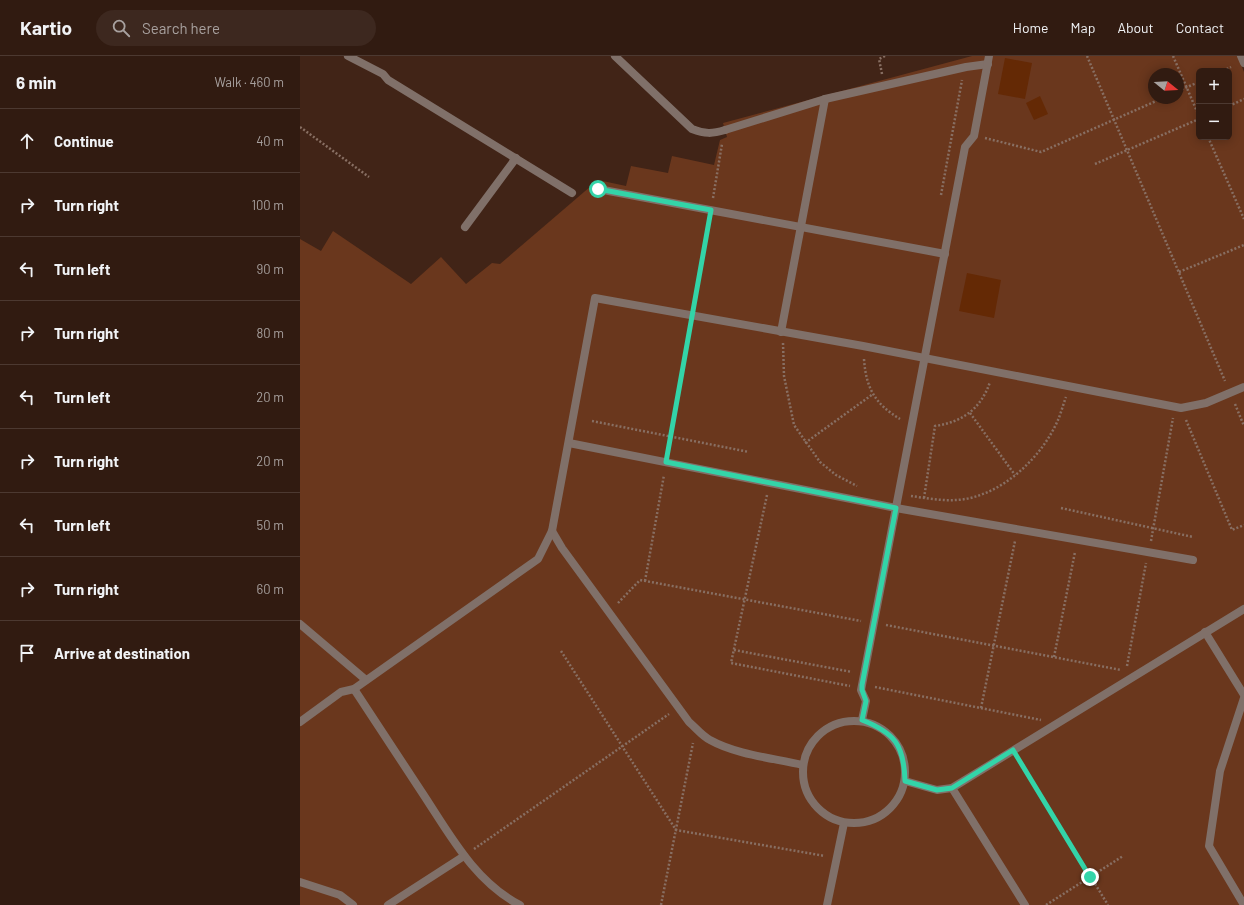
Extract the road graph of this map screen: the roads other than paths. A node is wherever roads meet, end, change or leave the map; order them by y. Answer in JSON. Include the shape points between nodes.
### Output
{"nodes":[{"id":1,"x":348,"y":56,"type":"edge"},
{"id":2,"x":615,"y":56,"type":"edge"},
{"id":3,"x":1241,"y":56,"type":"edge"},
{"id":4,"x":988,"y":60,"type":"edge"},
{"id":5,"x":1244,"y":63,"type":"edge"},
{"id":6,"x":824,"y":99,"type":"junction"},
{"id":7,"x":516,"y":158,"type":"junction"},
{"id":8,"x":598,"y":189,"type":"dead end"},
{"id":9,"x":572,"y":194,"type":"dead end"},
{"id":10,"x":465,"y":227,"type":"dead end"},
{"id":11,"x":800,"y":227,"type":"junction"},
{"id":12,"x":945,"y":254,"type":"junction"},
{"id":13,"x":782,"y":333,"type":"junction"},
{"id":14,"x":925,"y":359,"type":"junction"},
{"id":15,"x":1244,"y":387,"type":"edge"},
{"id":16,"x":569,"y":443,"type":"junction"},
{"id":17,"x":896,"y":508,"type":"junction"},
{"id":18,"x":552,"y":531,"type":"junction"},
{"id":19,"x":1193,"y":560,"type":"dead end"},
{"id":20,"x":1244,"y":609,"type":"edge"},
{"id":21,"x":300,"y":624,"type":"edge"},
{"id":22,"x":1205,"y":632,"type":"junction"},
{"id":23,"x":366,"y":680,"type":"junction"},
{"id":24,"x":354,"y":689,"type":"junction"},
{"id":25,"x":1244,"y":695,"type":"edge"},
{"id":26,"x":1244,"y":698,"type":"edge"},
{"id":27,"x":862,"y":720,"type":"junction"},
{"id":28,"x":300,"y":722,"type":"edge"},
{"id":29,"x":803,"y":765,"type":"junction"},
{"id":30,"x":905,"y":781,"type":"junction"},
{"id":31,"x":952,"y":788,"type":"junction"},
{"id":32,"x":844,"y":823,"type":"junction"},
{"id":33,"x":464,"y":856,"type":"junction"},
{"id":34,"x":300,"y":882,"type":"edge"},
{"id":35,"x":353,"y":905,"type":"edge"},
{"id":36,"x":388,"y":905,"type":"edge"},
{"id":37,"x":520,"y":905,"type":"edge"},
{"id":38,"x":827,"y":905,"type":"edge"},
{"id":39,"x":1025,"y":905,"type":"edge"},
{"id":40,"x":1244,"y":905,"type":"edge"}],
"edges":[{"from":1,"to":7,"type":"street","via":[[383,74],[388,80]]},
{"from":2,"to":6,"type":"street","via":[[692,129],[703,133],[712,134]]},
{"from":3,"to":5,"type":"street"},
{"from":4,"to":6,"type":"street"},
{"from":4,"to":12,"type":"street","via":[[974,136],[965,147]]},
{"from":6,"to":11,"type":"street"},
{"from":7,"to":9,"type":"street"},
{"from":7,"to":10,"type":"street"},
{"from":8,"to":11,"type":"street"},
{"from":11,"to":12,"type":"street"},
{"from":11,"to":13,"type":"street"},
{"from":12,"to":14,"type":"street"},
{"from":13,"to":14,"type":"street"},
{"from":13,"to":16,"type":"street","via":[[595,298]]},
{"from":14,"to":15,"type":"street","via":[[1181,408],[1206,403]]},
{"from":14,"to":17,"type":"street"},
{"from":16,"to":17,"type":"street"},
{"from":16,"to":18,"type":"street"},
{"from":17,"to":19,"type":"street"},
{"from":17,"to":27,"type":"street","via":[[864,674],[862,687],[866,701]]},
{"from":18,"to":23,"type":"street","via":[[538,559]]},
{"from":18,"to":29,"type":"street","via":[[696,728],[709,740],[733,750]]},
{"from":20,"to":22,"type":"street"},
{"from":21,"to":23,"type":"street"},
{"from":22,"to":25,"type":"street"},
{"from":22,"to":31,"type":"street"},
{"from":23,"to":24,"type":"street"},
{"from":24,"to":28,"type":"street","via":[[341,692]]},
{"from":24,"to":33,"type":"street"},
{"from":26,"to":40,"type":"street","via":[[1220,771],[1209,846]]},
{"from":27,"to":29,"type":"street","via":[[830,726],[817,736],[808,749]]},
{"from":27,"to":30,"type":"street","via":[[881,728],[896,741],[905,760]]},
{"from":29,"to":32,"type":"street","via":[[803,781],[812,802],[830,818]]},
{"from":30,"to":31,"type":"street","via":[[937,790]]},
{"from":30,"to":32,"type":"street","via":[[898,800],[883,815],[865,823]]},
{"from":31,"to":39,"type":"street"},
{"from":32,"to":38,"type":"street"},
{"from":33,"to":36,"type":"street"},
{"from":33,"to":37,"type":"street","via":[[486,882]]},
{"from":34,"to":35,"type":"street","via":[[340,895]]}]}
